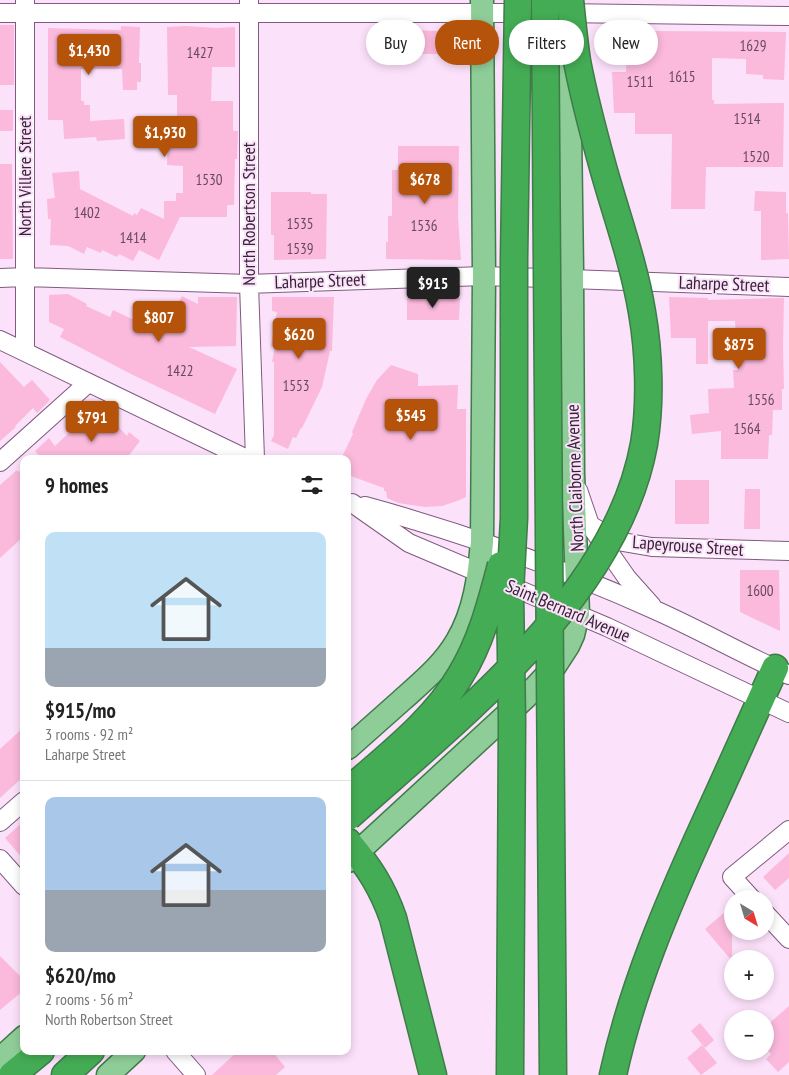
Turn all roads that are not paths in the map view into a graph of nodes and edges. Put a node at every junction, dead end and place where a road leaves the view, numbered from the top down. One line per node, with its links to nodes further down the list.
1 (518, 0): 24 (highway, bridge)
2 (545, 0): 59 (highway, bridge)
3 (569, 4): 4 (street); 8 (street); 12 (main road, North Claiborne Avenue); 38 (highway, bridge)
4 (482, 6): 6 (street); 10 (main road)
5 (25, 7): 6 (street); 7 (street); 9 (street, North Villere Street)
6 (249, 7): 13 (street, North Robertson Street)
7 (0, 13)
8 (789, 16)
9 (25, 276): 11 (street, Laharpe Street); 13 (street, Laharpe Street); 16 (street, North Villere Street)
10 (484, 276): 12 (street, Laharpe Street); 13 (street, Laharpe Street); 26 (main road)
11 (0, 278)
12 (572, 279): 14 (street, Laharpe Street); 21 (main road, North Claiborne Avenue)
13 (249, 284): 19 (street, North Robertson Street)
14 (789, 287)
15 (0, 340): 16 (street)
16 (25, 352): 17 (street)
17 (88, 383): 18 (street); 20 (street)
18 (239, 455)
19 (255, 455)
20 (0, 462)
21 (572, 473): 25 (street); 29 (main road, North Claiborne Avenue)
22 (351, 504): 26 (street, Saint Bernard Avenue)
23 (351, 505): 28 (street, Saint Bernard Avenue)
24 (514, 518): 36 (highway, bridge); 58 (highway, bridge)
25 (590, 525): 27 (street, Lapeyrouse Street); 30 (street)
26 (482, 542): 28 (main road); 29 (street, Saint Bernard Avenue)
27 (789, 551)
28 (479, 574): 31 (street, Saint Bernard Avenue); 35 (main road)
29 (578, 578): 30 (street, Saint Bernard Avenue); 31 (main road, North Claiborne Avenue)
30 (656, 610): 32 (street, Saint Bernard Avenue)
31 (578, 614): 33 (street, Saint Bernard Avenue); 41 (main road, North Claiborne Avenue)
32 (782, 671): 33 (highway)
33 (761, 699): 34 (street, Saint Bernard Avenue); 60 (highway)
34 (789, 713)
35 (351, 745)
36 (351, 788)
37 (20, 804): 39 (street)
38 (351, 814)
39 (0, 822)
40 (789, 830): 44 (street)
41 (351, 852): 53 (highway)
42 (0, 859): 43 (street)
43 (20, 882)
44 (744, 890)
45 (774, 923): 46 (street)
46 (789, 939)
47 (20, 1041): 52 (main road)
48 (36, 1055): 54 (highway)
49 (87, 1055): 55 (highway)
50 (130, 1055): 56 (main road)
51 (178, 1055): 57 (street)
52 (0, 1059)
53 (433, 1074)
54 (12, 1075)
55 (65, 1075)
56 (108, 1075)
57 (196, 1075)
58 (510, 1075)
59 (553, 1075)
60 (613, 1075)

